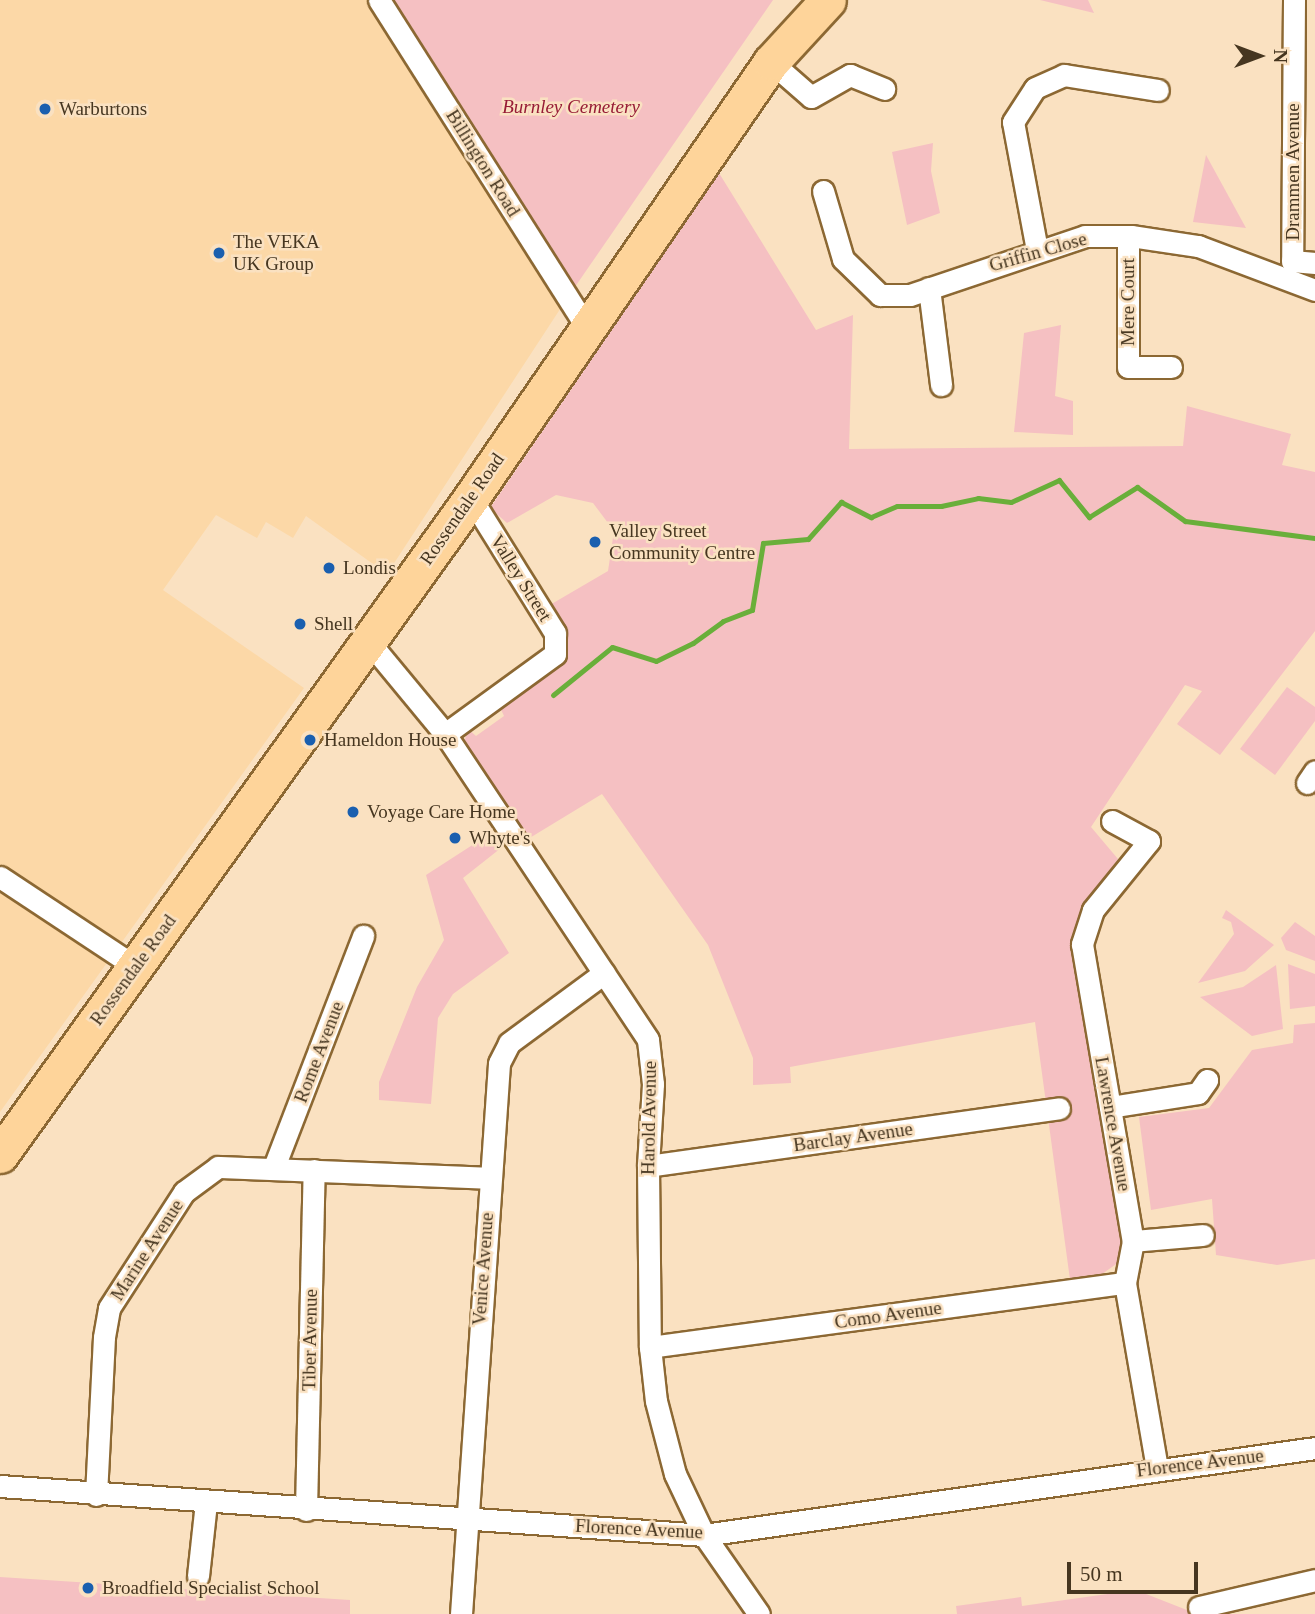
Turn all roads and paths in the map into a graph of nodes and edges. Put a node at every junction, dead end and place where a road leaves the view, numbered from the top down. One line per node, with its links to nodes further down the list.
1 (379, 0): 13 (street, Billington Road)
2 (828, 0): 4 (highway, Rossendale Road)
3 (1294, 0): 10 (street, Drammen Avenue)
4 (771, 62): 5 (street); 13 (highway, Rossendale Road)
5 (884, 89)
6 (1158, 90): 9 (street)
7 (823, 191): 11 (street, Griffin Close)
8 (1128, 236): 9 (street, Griffin Close); 12 (street, Griffin Close); 14 (street, Mere Court)
9 (1037, 250): 11 (street, Griffin Close)
10 (1315, 263)
11 (929, 288): 15 (street)
12 (1315, 290)
13 (586, 326): 16 (highway, Rossendale Road)
14 (1171, 367)
15 (941, 385)
16 (471, 498): 17 (highway, Rossendale Road); 18 (street, Valley Street)
17 (369, 642): 18 (street, Harold Avenue); 22 (highway, Rossendale Road)
18 (445, 734): 23 (street, Harold Avenue)
19 (1112, 821): 25 (street, Lawrence Avenue)
20 (0, 877): 22 (street)
21 (363, 936): 29 (street, Rome Avenue)
22 (136, 967): 27 (highway, Rossendale Road)
23 (604, 973): 28 (street, Harold Avenue); 31 (street, Venice Avenue)
24 (1207, 1080): 25 (street)
25 (1110, 1107): 33 (street, Lawrence Avenue)
26 (1059, 1108): 28 (street, Barclay Avenue)
27 (0, 1155)
28 (648, 1166): 35 (street, Harold Avenue)
29 (274, 1167): 30 (street, Marine Avenue); 39 (street, Marine Avenue)
30 (314, 1170): 31 (street, Marine Avenue); 41 (street, Tiber Avenue)
31 (489, 1178): 42 (street, Venice Avenue)
32 (1203, 1235): 33 (street)
33 (1133, 1241): 34 (street, Lawrence Avenue)
34 (1125, 1283): 35 (street, Como Avenue); 37 (street, Lawrence Avenue)
35 (650, 1347): 43 (street, Harold Avenue)
36 (1315, 1448): 37 (street, Florence Avenue)
37 (1157, 1468): 43 (street, Florence Avenue)
38 (0, 1486): 39 (street, Florence Avenue)
39 (96, 1495): 40 (street, Florence Avenue)
40 (206, 1502): 41 (street, Florence Avenue); 44 (street)
41 (306, 1510): 42 (street, Florence Avenue)
42 (467, 1518): 43 (street, Florence Avenue); 47 (street, Venice Avenue)
43 (704, 1535): 48 (street, Harold Avenue)
44 (198, 1576)
45 (1315, 1580): 46 (street)
46 (1199, 1607)
47 (461, 1614)
48 (759, 1614)

